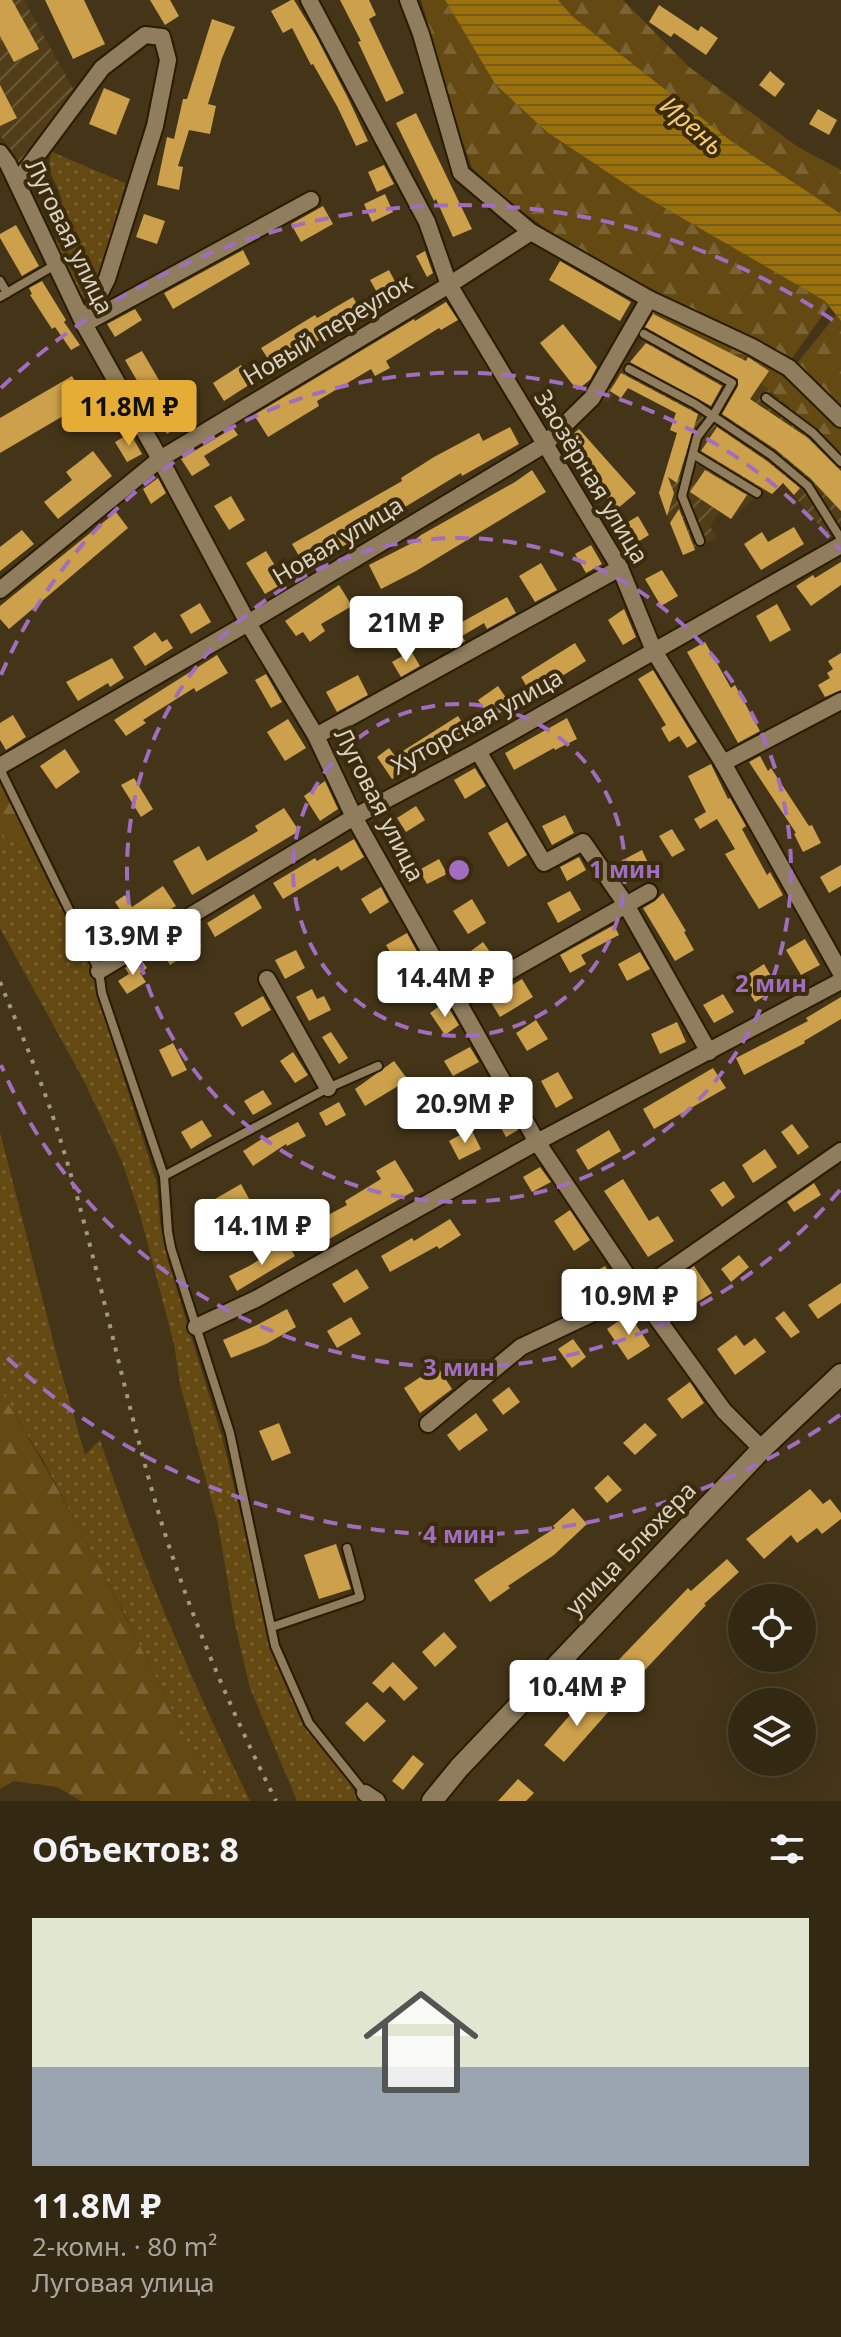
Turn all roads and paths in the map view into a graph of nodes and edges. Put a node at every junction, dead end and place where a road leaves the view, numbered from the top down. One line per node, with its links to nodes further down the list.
1 (309, 0): 9 (street, Заозёрная улица)
2 (408, 0): 6 (street)
3 (0, 153): 4 (street, Луговая улица)
4 (17, 182): 7 (street, Луговая улица); 12 (street)
5 (311, 200): 12 (street)
6 (531, 232): 9 (street, Новый переулок); 11 (street)
7 (56, 265): 10 (lane); 12 (street, Луговая улица)
8 (0, 281): 10 (lane)
9 (449, 285): 18 (street, Заозёрная улица); 20 (street, Новый переулок)
10 (4, 295)
11 (649, 299): 17 (street); 18 (street, Новая улица)
12 (84, 324): 20 (street, Луговая улица)
13 (644, 334): 16 (lane)
14 (629, 369): 16 (lane)
15 (766, 398): 21 (lane)
16 (713, 416): 19 (lane); 24 (lane)
17 (841, 419)
18 (544, 445): 25 (street, Заозёрная улица); 27 (street, Новая улица)
19 (693, 454): 22 (lane); 23 (lane)
20 (160, 459): 26 (street, Новый переулок); 27 (street, Луговая улица)
21 (841, 462)
22 (757, 493)
23 (700, 541)
24 (841, 542): 28 (street, Хуторская улица)
25 (620, 568): 28 (street, Заозёрная улица); 30 (street)
26 (0, 590)
27 (248, 623): 30 (street, Луговая улица); 33 (street, Новая улица)
28 (654, 651): 31 (street, Хуторская улица); 32 (street, Заозёрная улица)
29 (841, 701): 32 (street)
30 (316, 736): 34 (street, Луговая улица)
31 (478, 751): 34 (street, Хуторская улица); 36 (street)
32 (723, 763): 38 (street, Заозёрная улица)
33 (0, 768): 37 (lane)
34 (354, 817): 37 (street, Хуторская улица); 41 (street, Луговая улица)
35 (649, 892): 36 (street)
36 (625, 903): 41 (street); 42 (street)
37 (99, 971): 47 (lane)
38 (841, 973)
39 (267, 979): 44 (street)
40 (841, 981): 42 (street)
41 (457, 1001): 45 (street, Луговая улица)
42 (709, 1052): 45 (street)
43 (378, 1066): 44 (lane)
44 (328, 1088): 47 (lane)
45 (537, 1142): 48 (street, Луговая улица); 49 (street)
46 (841, 1151): 48 (street)
47 (164, 1176): 49 (lane)
48 (638, 1292): 51 (street); 52 (street, Луговая улица)
49 (196, 1327): 54 (lane)
50 (841, 1374): 52 (street, улица Блюхера)
51 (428, 1424)
52 (762, 1449): 56 (street, улица Блюхера)
53 (347, 1548): 54 (lane)
54 (272, 1627): 55 (lane)
55 (370, 1798)
56 (430, 1800)

